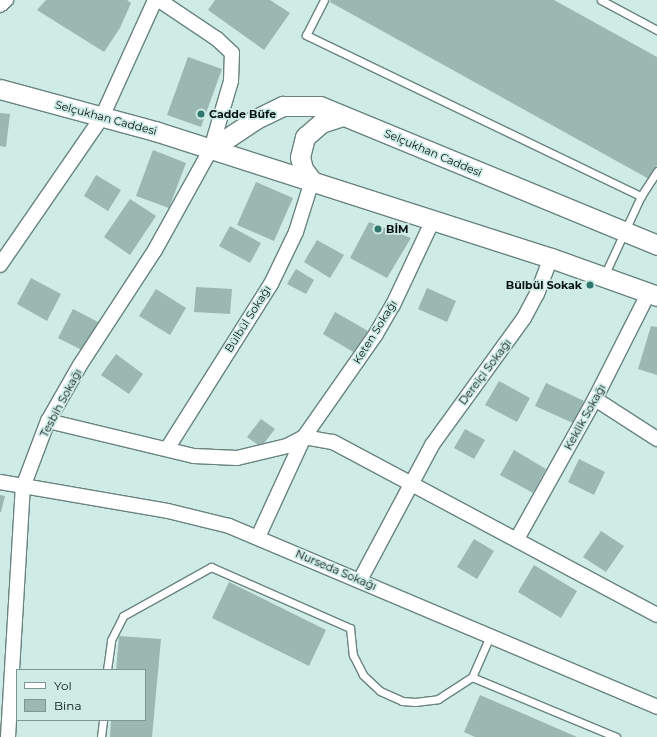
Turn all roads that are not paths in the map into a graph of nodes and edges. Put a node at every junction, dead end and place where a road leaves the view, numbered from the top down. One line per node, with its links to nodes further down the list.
1 (6, 0): 6 (street)
2 (155, 0): 10 (street)
3 (159, 0): 11 (street, Tesbih Sokağı)
4 (602, 0): 7 (lane)
5 (321, 1): 14 (lane)
6 (0, 5)
7 (657, 30)
8 (0, 89): 10 (street, Selçukhan Caddesi)
9 (342, 116): 11 (street, Selçukhan Caddesi); 13 (street); 16 (street, Selçukhan Caddesi)
10 (102, 117): 11 (street, Selçukhan Caddesi); 19 (street)
11 (211, 149): 13 (street, Selçukhan Caddesi); 23 (street, Tesbih Sokağı)
12 (657, 171): 14 (lane)
13 (312, 181): 15 (street, Selçukhan Caddesi); 26 (street, Bülbül Sokağı)
14 (641, 196): 16 (lane)
15 (433, 220): 18 (street, Selçukhan Caddesi); 24 (street, Keten Sokağı)
16 (623, 233): 17 (street, Selçukhan Caddesi); 20 (lane)
17 (657, 245)
18 (551, 258): 20 (street, Selçukhan Caddesi); 28 (street, Dereiçi Sokağı)
19 (0, 265)
20 (604, 276): 21 (street, Selçukhan Caddesi)
21 (653, 294): 22 (street, Keklik Sokağı)
22 (595, 399): 25 (street); 31 (street, Keklik Sokağı)
23 (48, 421): 26 (street); 29 (street, Tesbih Sokağı)
24 (304, 437): 26 (street); 28 (street); 30 (street, Keten Sokağı)
25 (657, 439)
26 (167, 449)
27 (0, 482): 29 (street, Nurseda Sokağı)
28 (412, 483): 31 (street); 32 (street, Dereiçi Sokağı)
29 (23, 487): 30 (street, Nurseda Sokağı); 39 (street, Tesbih Sokağı)
30 (258, 536): 32 (street, Nurseda Sokağı)
31 (517, 539): 33 (street)
32 (360, 580): 34 (street, Nurseda Sokağı)
33 (657, 615)
34 (490, 636): 36 (lane); 37 (street, Nurseda Sokağı)
35 (107, 669): 36 (lane)
36 (472, 678): 41 (lane)
37 (657, 707)
38 (102, 721): 40 (lane)
39 (8, 737)
40 (101, 737)
41 (616, 737)

